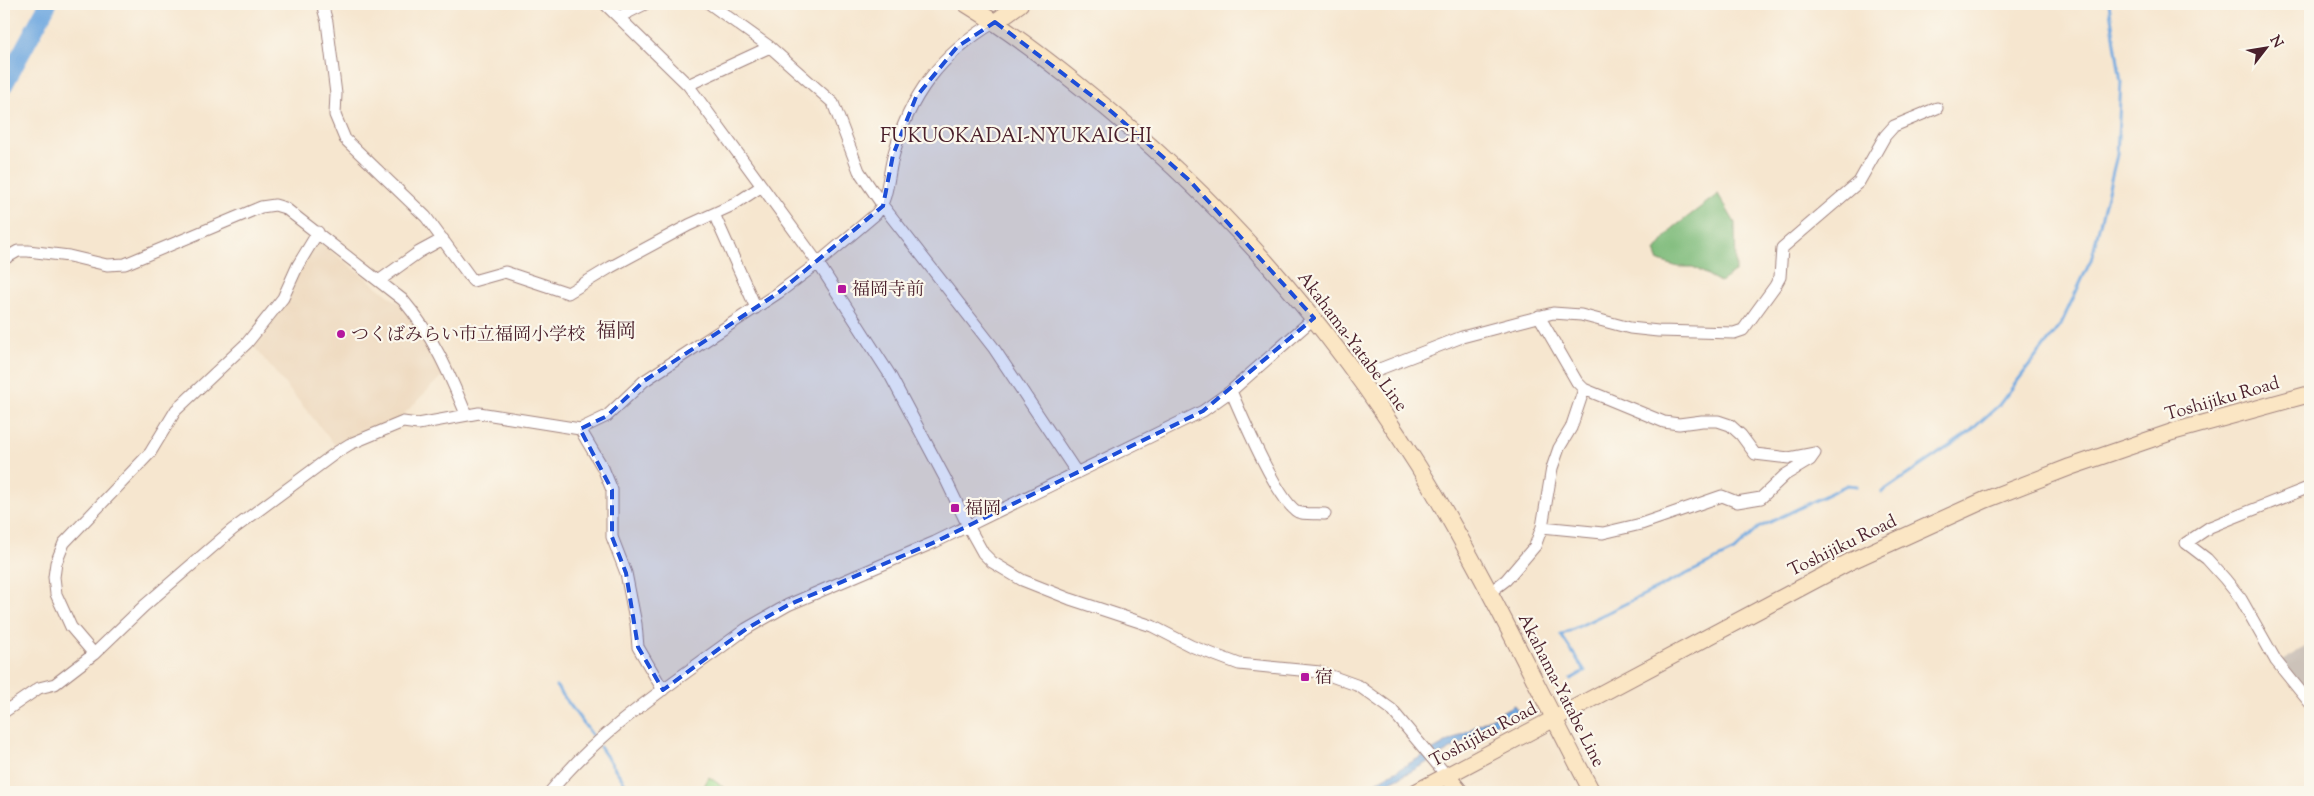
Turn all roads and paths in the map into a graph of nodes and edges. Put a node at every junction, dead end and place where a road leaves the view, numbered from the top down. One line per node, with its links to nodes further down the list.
1 (322, 4): 16 (street)
2 (605, 4): 7 (street)
3 (645, 4): 7 (street)
4 (710, 4): 9 (street)
5 (966, 4): 8 (main road, Akahama-Yatabe Line)
6 (1020, 4): 8 (main road)
7 (619, 17): 10 (street)
8 (995, 22): 13 (street); 22 (main road, Akahama-Yatabe Line)
9 (770, 47): 10 (street); 13 (street)
10 (688, 85): 12 (street)
11 (1937, 108): 21 (street)
12 (762, 186): 14 (street); 18 (street)
13 (883, 206): 18 (street); 29 (street)
14 (714, 214): 16 (street); 20 (street)
15 (318, 232): 17 (street); 19 (street); 35 (street)
16 (443, 239): 19 (street)
17 (4, 259)
18 (818, 263): 20 (street); 32 (street)
19 (380, 280): 27 (street)
20 (756, 308): 28 (street)
21 (1539, 316): 23 (street); 24 (street)
22 (1314, 318): 23 (main road, Akahama-Yatabe Line); 25 (street)
23 (1359, 377): 34 (main road, Akahama-Yatabe Line)
24 (1584, 389): 33 (street); 33 (street)
25 (1232, 391): 29 (street); 31 (street)
26 (2310, 394): 39 (main road, Toshijiku Road)
27 (466, 414): 28 (street); 35 (street)
28 (580, 428): 36 (street)
29 (1077, 473): 32 (street)
30 (2310, 487): 37 (street)
31 (1325, 514)
32 (968, 526): 36 (street); 40 (street)
33 (1542, 527): 34 (street)
34 (1489, 593): 39 (main road, Akahama-Yatabe Line)
35 (94, 654): 38 (street)
36 (663, 690): 41 (street)
37 (2310, 703)
38 (4, 712)
39 (1554, 720): 40 (main road, Toshijiku Road); 44 (main road, Akahama-Yatabe Line)
40 (1447, 776): 42 (main road, Toshijiku Road); 43 (main road)
41 (550, 792)
42 (1416, 792)
43 (1460, 792)
44 (1592, 792)

